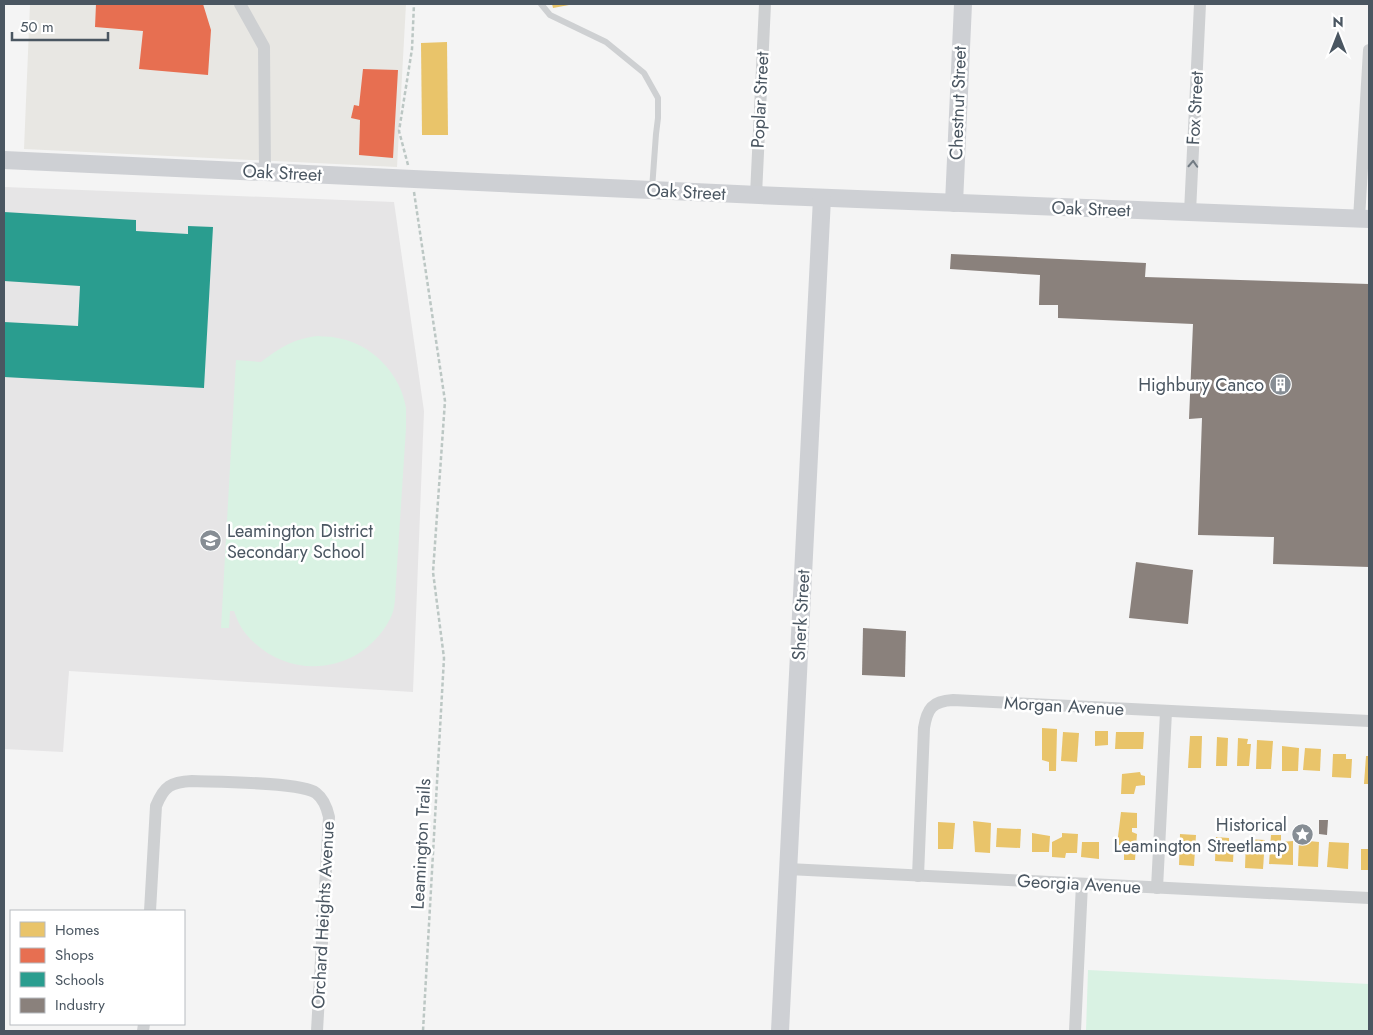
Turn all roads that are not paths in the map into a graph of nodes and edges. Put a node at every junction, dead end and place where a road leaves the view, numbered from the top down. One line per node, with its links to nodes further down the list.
1 (240, 4): 8 (street)
2 (541, 4): 9 (lane)
3 (765, 4): 10 (street, Poplar Street)
4 (963, 4): 12 (main road, Chestnut Street)
5 (1200, 4): 13 (street, Fox Street, one-way to 5)
6 (1369, 50): 14 (street)
7 (4, 160): 8 (main road, Oak Street)
8 (265, 172): 9 (main road, Oak Street)
9 (652, 191): 10 (main road, Oak Street)
10 (756, 195): 11 (main road, Oak Street)
11 (822, 198): 12 (main road, Oak Street); 17 (main road, Sherk Street)
12 (954, 203): 13 (main road, Oak Street)
13 (1190, 212): 14 (main road, Oak Street)
14 (1364, 219)
15 (1166, 712): 16 (street, Morgan Avenue); 18 (street, Morgan Avenue); 20 (street)
16 (1369, 721)
17 (788, 869): 18 (street, Georgia Avenue); 24 (main road, Sherk Street)
18 (918, 876): 19 (street, Georgia Avenue)
19 (1082, 884): 20 (street, Georgia Avenue); 25 (street)
20 (1157, 888): 21 (street, Georgia Avenue)
21 (1369, 898)
22 (150, 910): 23 (street, Orchard Heights Avenue)
23 (317, 1031)
24 (780, 1031)
25 (1075, 1031)

